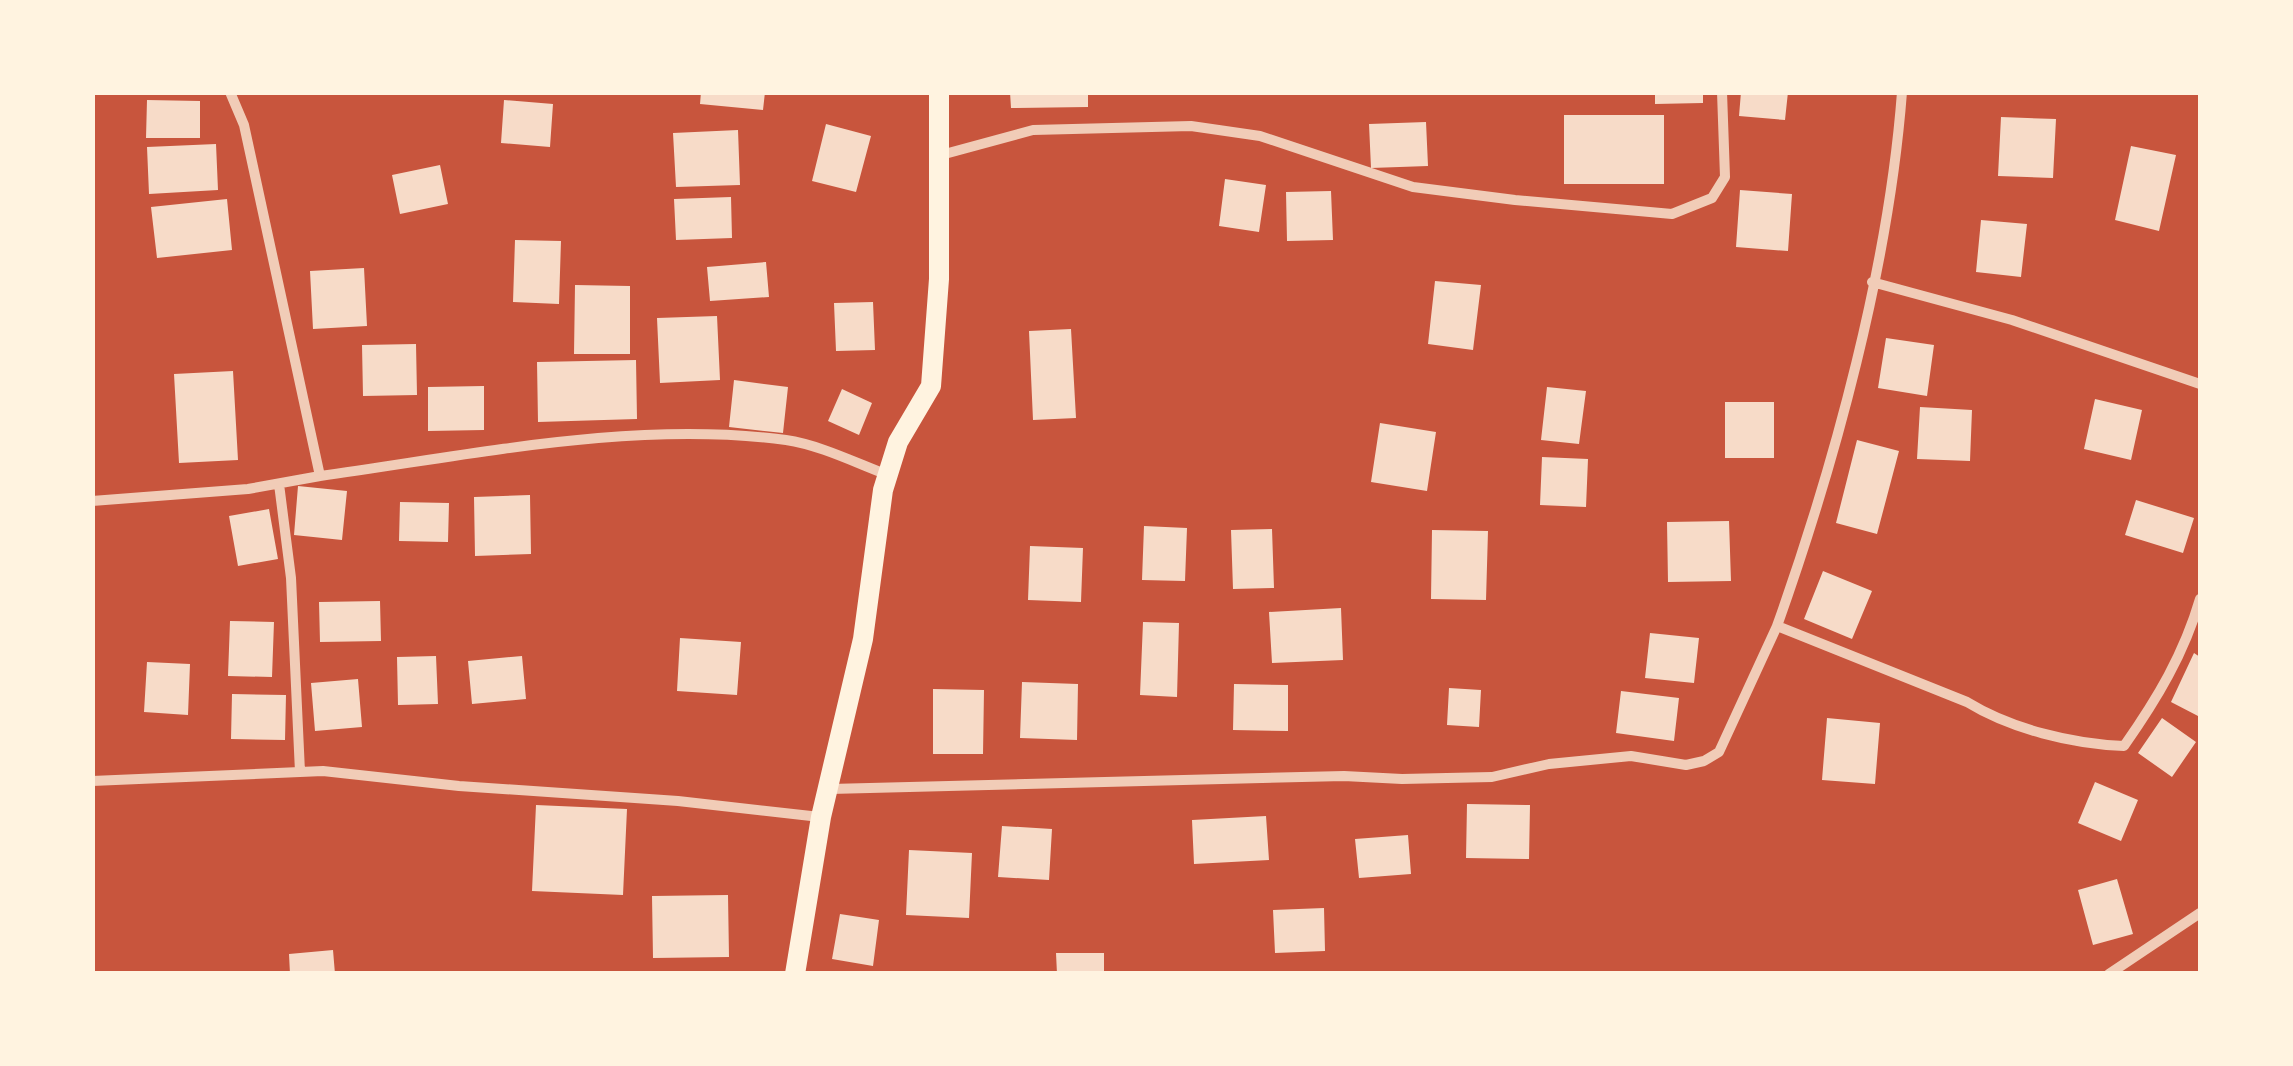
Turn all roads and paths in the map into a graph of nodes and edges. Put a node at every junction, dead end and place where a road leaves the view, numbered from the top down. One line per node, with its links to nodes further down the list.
1 (230, 92): 9 (street)
2 (939, 92): 5 (main road)
3 (1722, 92): 5 (street)
4 (1902, 92): 6 (street)
5 (941, 155): 8 (main road)
6 (1872, 282): 7 (street); 13 (street)
7 (2200, 384)
8 (888, 474): 9 (street); 16 (main road)
9 (320, 476): 10 (street)
10 (279, 484): 11 (street); 14 (street)
11 (92, 501)
12 (2200, 599): 13 (street)
13 (1777, 626): 16 (street)
14 (300, 772): 15 (street); 17 (street)
15 (92, 782)
16 (830, 789): 17 (main road)
17 (821, 817): 19 (main road)
18 (2200, 913): 20 (street)
19 (795, 974)
20 (2109, 974)

